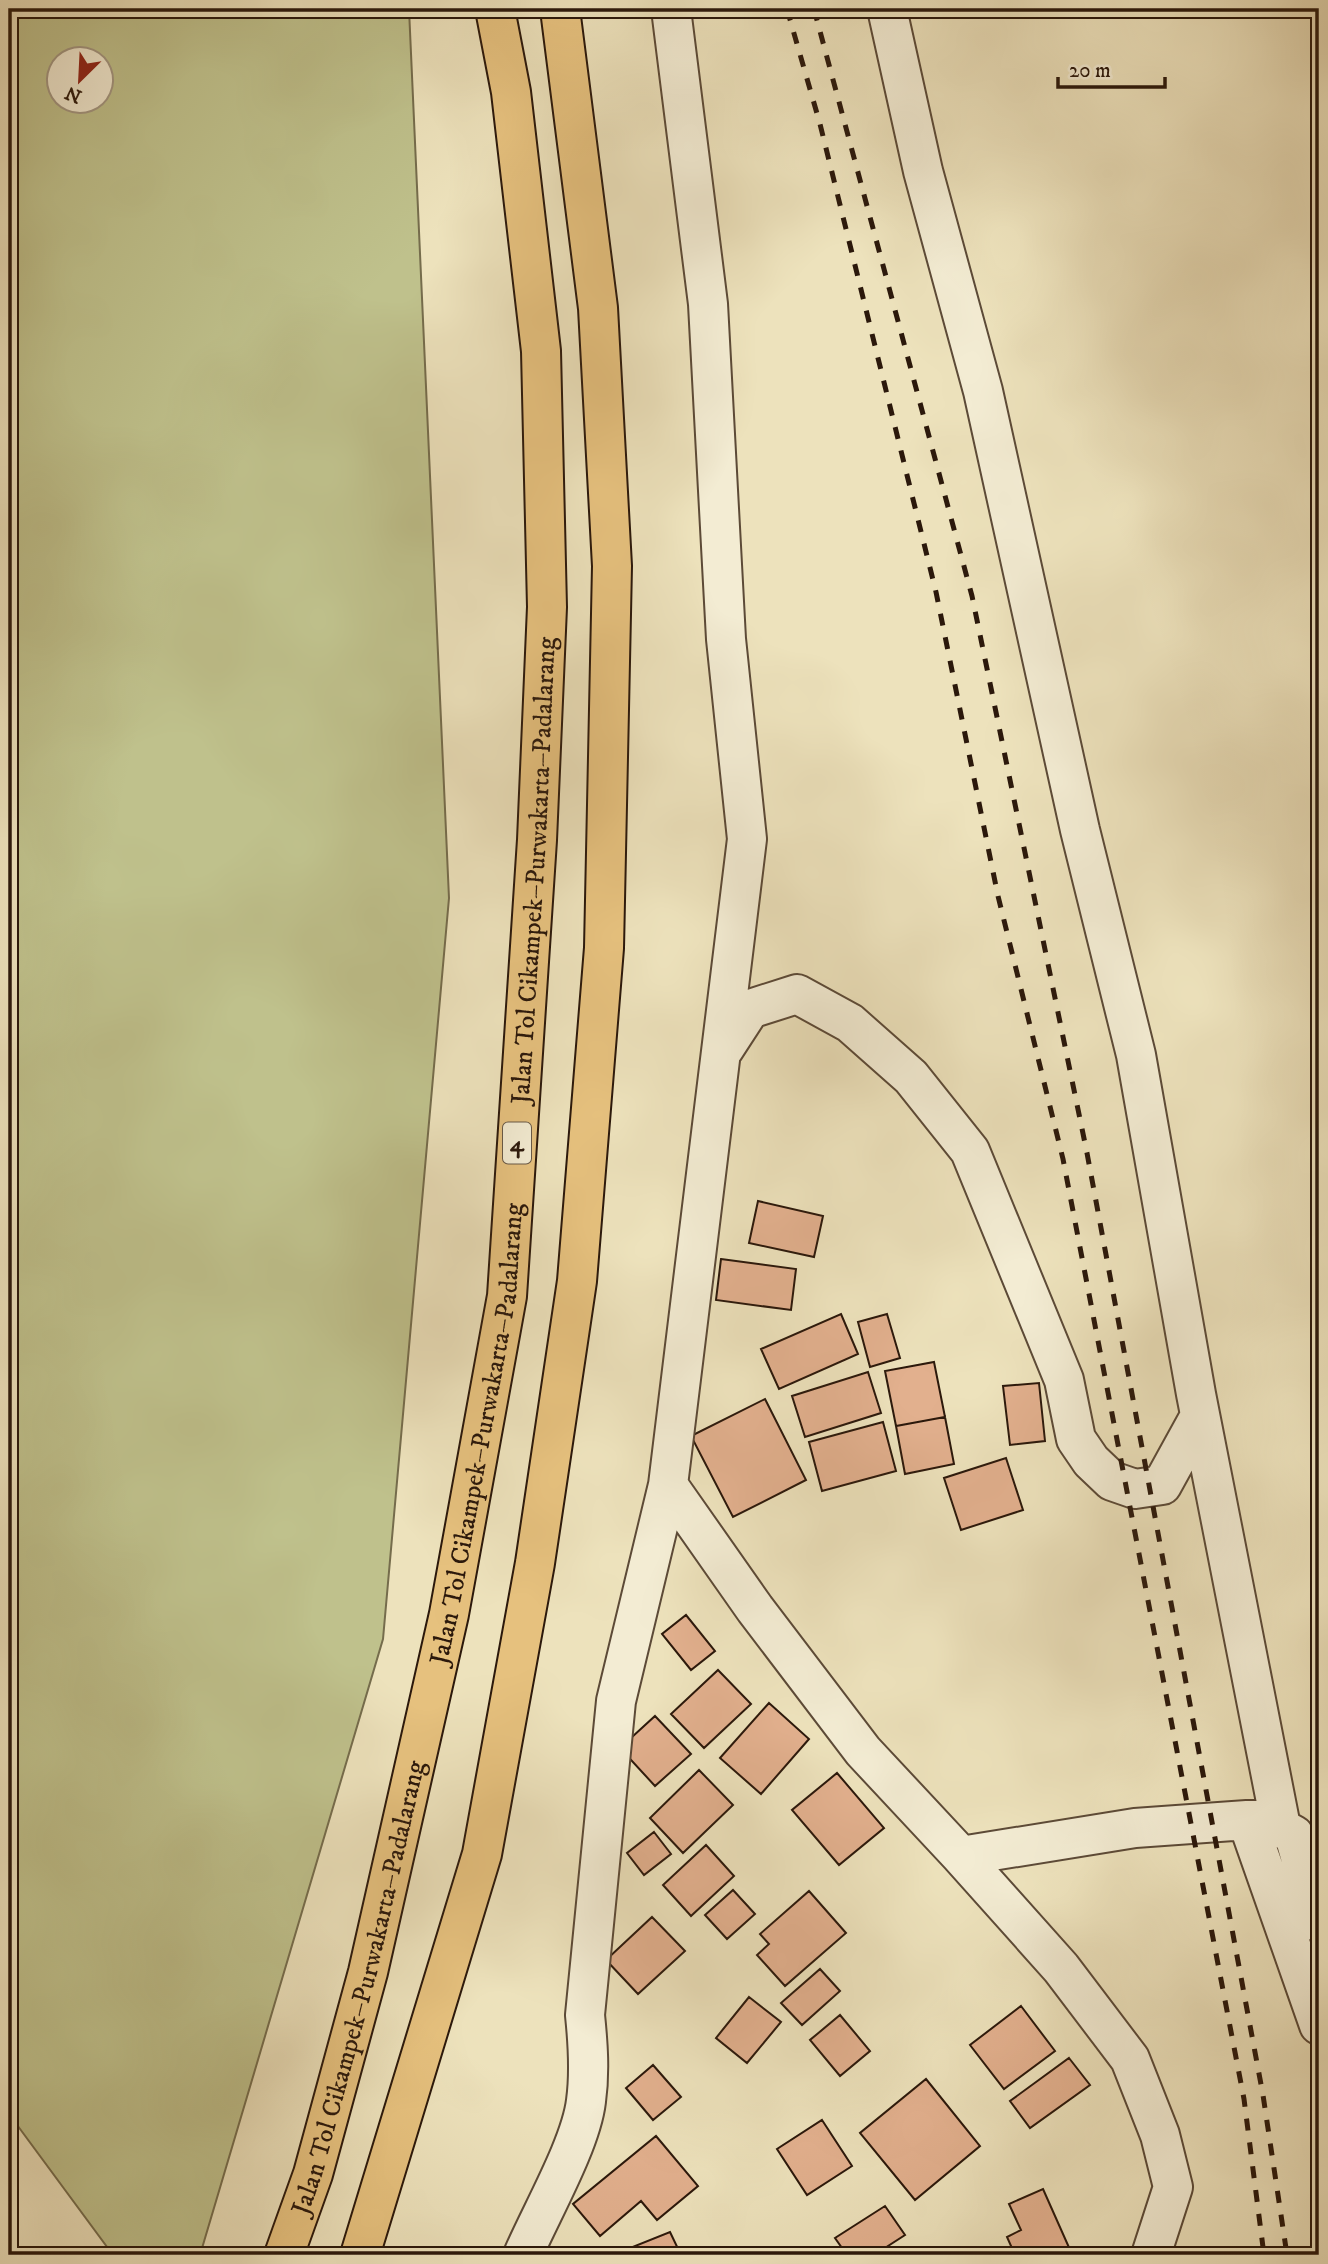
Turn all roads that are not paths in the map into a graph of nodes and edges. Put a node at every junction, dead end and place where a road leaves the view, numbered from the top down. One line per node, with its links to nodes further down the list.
1 (495, 9): 12 (highway, Jalan Tol Cikampek–Purwakarta–Padalarang / 4)
2 (560, 9): 13 (highway)
3 (671, 9): 5 (street)
4 (887, 9): 6 (street)
5 (721, 1054): 6 (street); 7 (street)
6 (1200, 1416): 8 (street)
7 (668, 1485): 9 (street); 14 (street)
8 (1264, 1824): 9 (street); 10 (street); 11 (street)
9 (961, 1856): 15 (street)
10 (1319, 1923)
11 (1319, 2025)
12 (284, 2255)
13 (360, 2255)
14 (523, 2255)
15 (1151, 2255)

